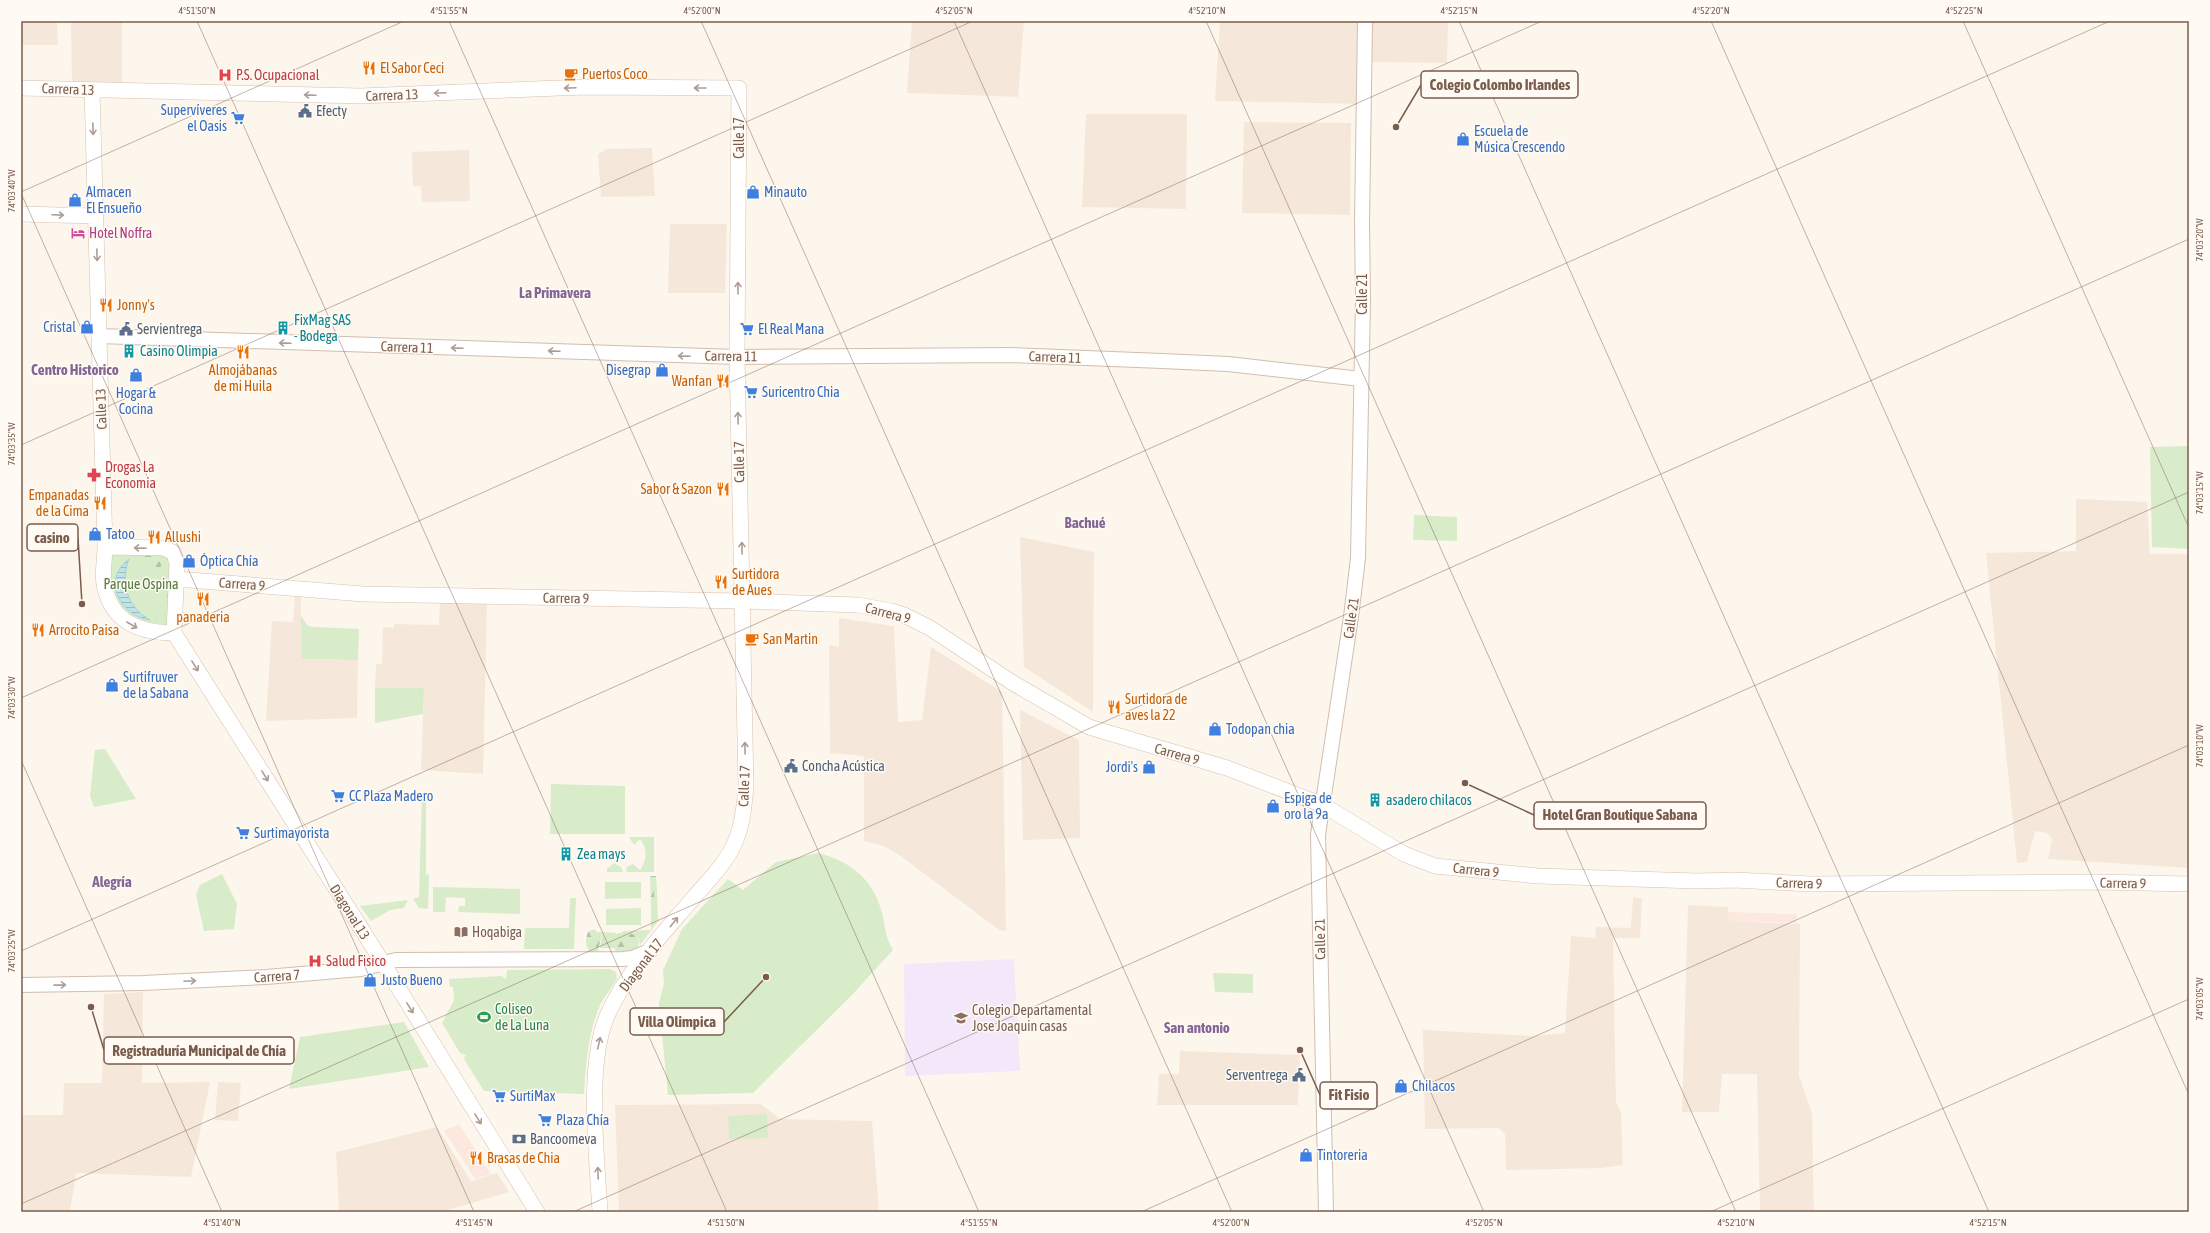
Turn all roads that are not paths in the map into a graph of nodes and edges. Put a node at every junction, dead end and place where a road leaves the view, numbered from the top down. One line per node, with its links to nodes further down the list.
1 (1365, 21): 9 (street, Calle 21)
2 (21, 88): 4 (main road, Carrera 13)
3 (739, 88): 4 (main road, Carrera 13, one-way to 4); 8 (main road, Calle 17, one-way to 3)
4 (92, 90): 6 (main road, Calle 13, one-way to 6)
5 (21, 214): 6 (main road, one-way to 6)
6 (96, 216): 7 (main road, Calle 13, one-way to 7)
7 (99, 336): 8 (street, Carrera 11, one-way to 7); 10 (main road, Calle 13)
8 (737, 357): 9 (street, Carrera 11); 12 (main road, Calle 17, one-way to 8)
9 (1361, 379): 14 (street, Calle 21)
10 (105, 547): 11 (main road, one-way to 10); 13 (main road, Calle 13, one-way to 13)
11 (177, 579): 12 (main road, Carrera 9); 13 (main road)
12 (743, 601): 14 (main road, Carrera 9); 15 (main road, Calle 17, one-way to 12)
13 (174, 633): 18 (main road, Diagonal 13, one-way to 18)
14 (1323, 805): 16 (main road, Carrera 9); 24 (street, Calle 21)
15 (738, 834): 17 (main road, Diagonal 17, one-way to 15)
16 (2189, 884)
17 (650, 951): 18 (street, Carrera 7); 20 (main road, Diagonal 17)
18 (383, 963): 19 (main road, Diagonal 13); 21 (street, Carrera 7, one-way to 18)
19 (393, 981): 20 (street); 22 (main road, Diagonal 13, one-way to 22)
20 (625, 982): 23 (main road, Diagonal 17, one-way to 20)
21 (21, 986)
22 (537, 1212)
23 (600, 1212)
24 (1326, 1212)

